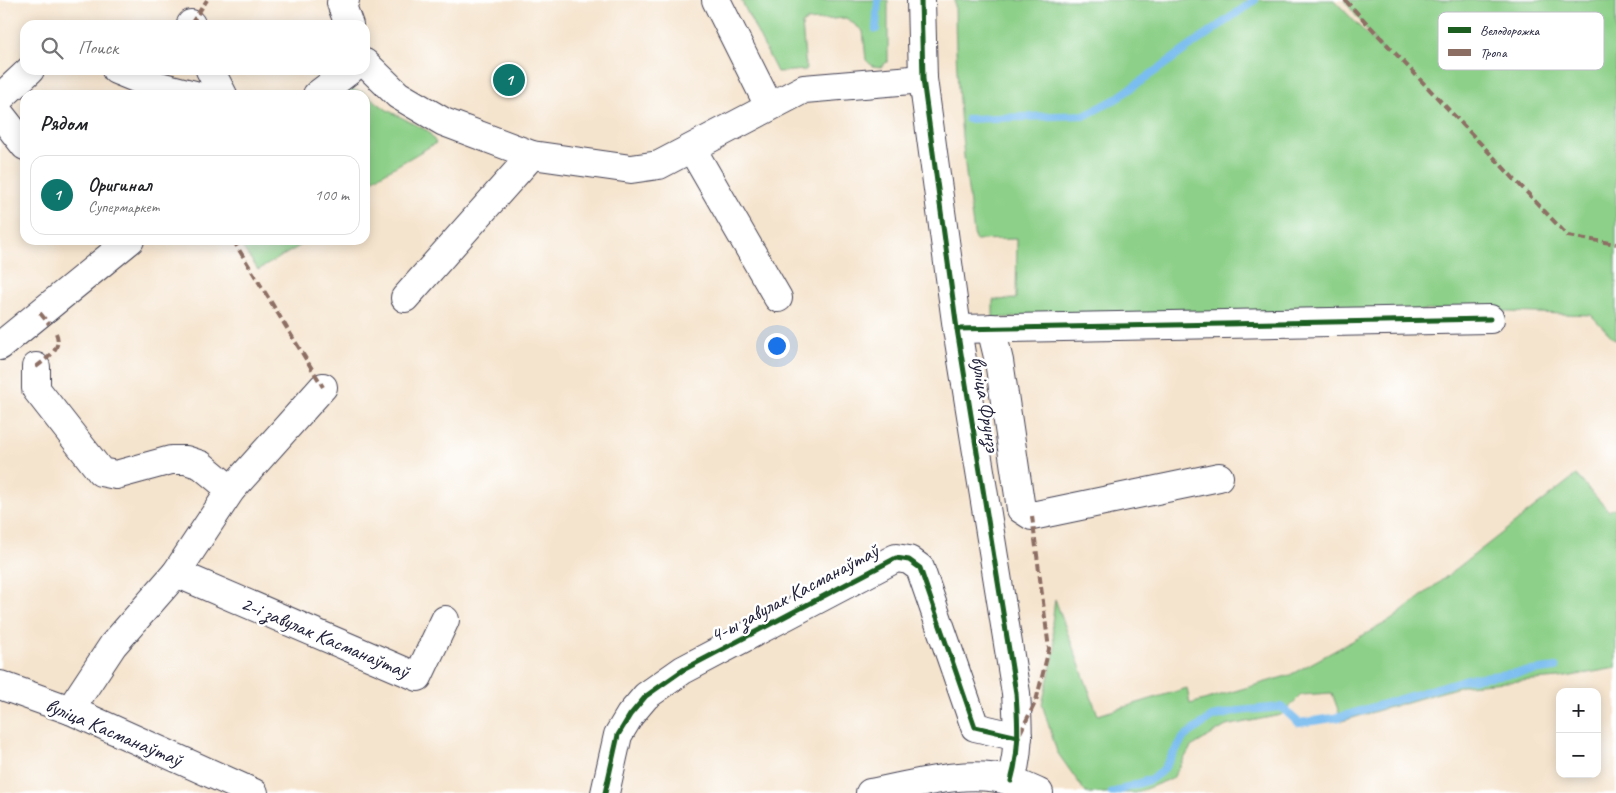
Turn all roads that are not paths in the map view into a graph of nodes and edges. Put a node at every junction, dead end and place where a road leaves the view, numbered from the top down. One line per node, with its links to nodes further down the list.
1 (346, 0): 4 (street)
2 (716, 0): 15 (street)
3 (921, 0): 10 (street, вуліца Фрунзэ)
4 (347, 20)
5 (370, 68): 19 (street)
6 (25, 75): 14 (street)
7 (128, 75): 11 (street)
8 (213, 75): 12 (street)
9 (343, 75): 13 (street)
10 (923, 79): 15 (street); 24 (street, вуліца Фрунзэ)
11 (175, 90)
12 (220, 90)
13 (324, 90)
14 (0, 98)
15 (769, 106): 18 (street)
16 (0, 114): 17 (street)
17 (20, 140)
18 (692, 149): 19 (street); 22 (street)
19 (532, 155): 21 (street)
20 (124, 245): 26 (street)
21 (405, 298)
22 (778, 298)
23 (1490, 319): 25 (street)
24 (958, 328): 25 (street); 35 (street, вуліца Фрунзэ)
25 (992, 328): 29 (street)
26 (0, 346)
27 (36, 367): 30 (street)
28 (323, 387): 30 (street)
29 (1219, 477)
30 (232, 490): 31 (street)
31 (176, 573): 32 (street, 2-і завулак Касманаўтаў); 34 (street)
32 (445, 620)
33 (0, 685): 34 (street, вуліца Касманаўтаў)
34 (70, 710): 37 (street, вуліца Касманаўтаў)
35 (1018, 737): 36 (street, вуліца Фрунзэ); 38 (street, 4-ы завулак Касманаўтаў)
36 (1011, 781): 39 (street); 40 (street)
37 (239, 790)
38 (605, 793)
39 (870, 793)
40 (1039, 793)

